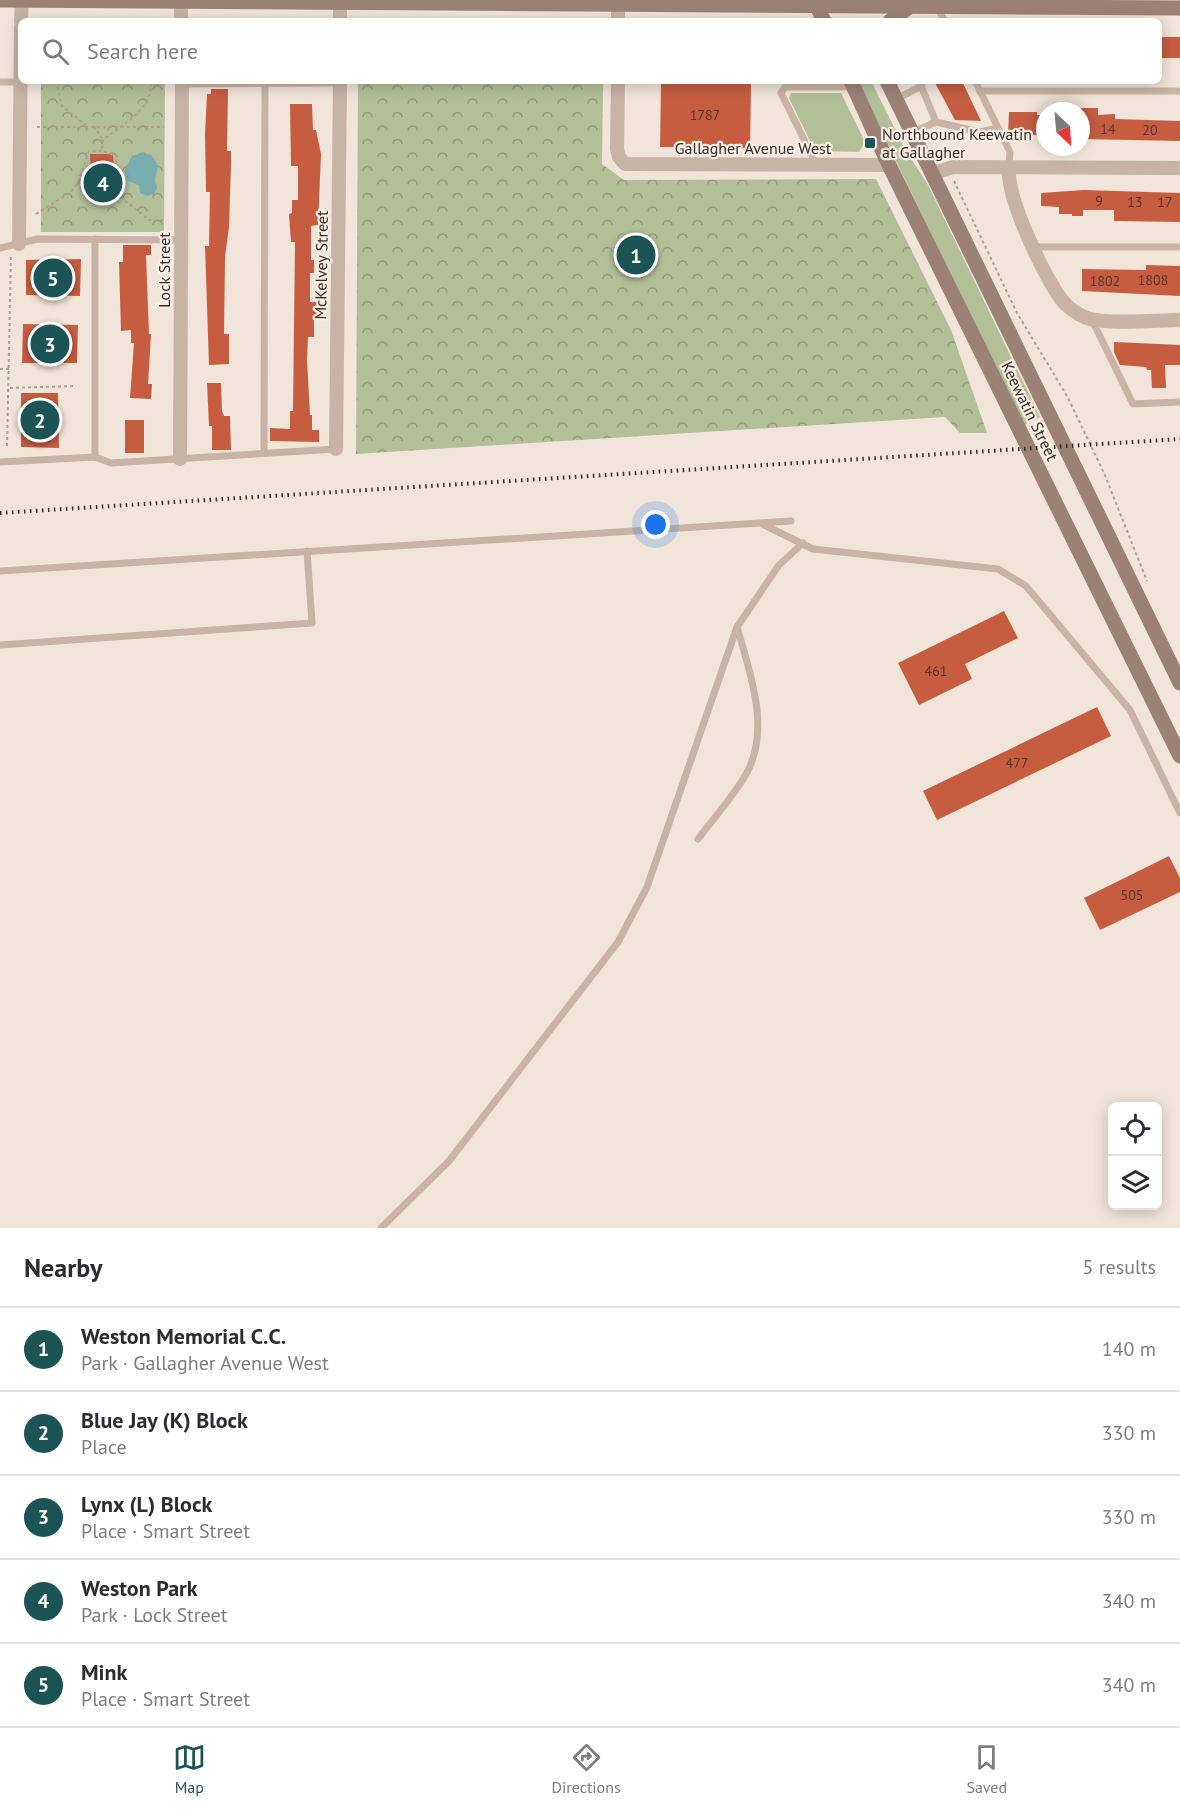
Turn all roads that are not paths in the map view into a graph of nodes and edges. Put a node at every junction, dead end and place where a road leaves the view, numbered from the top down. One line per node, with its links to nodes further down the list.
1 (0, 0): 2 (main road)
2 (22, 0): 3 (main road); 13 (street)
3 (85, 0): 4 (main road)
4 (180, 2): 5 (main road); 14 (street)
5 (340, 3): 8 (main road); 15 (street)
6 (749, 3): 7 (main road); 8 (main road)
7 (816, 3): 10 (main road); 17 (main road)
8 (618, 4): 16 (street)
9 (1180, 8): 12 (main road)
10 (852, 10): 11 (main road)
11 (909, 14): 12 (main road)
12 (941, 14)
13 (21, 18)
14 (181, 18)
15 (340, 18)
16 (618, 18)
17 (823, 18)
18 (0, 82): 19 (lane)
19 (18, 82)
20 (20, 84): 43 (street)
21 (182, 84): 42 (street, Lock Street)
22 (265, 84): 51 (lane)
23 (340, 84): 50 (street, McKelvey Street)
24 (618, 84): 36 (street, Gallagher Avenue West)
25 (853, 84): 36 (lane); 37 (main road, Keewatin Street)
26 (888, 84): 32 (main road, Keewatin Street)
27 (918, 84): 32 (lane)
28 (920, 84): 33 (lane)
29 (976, 84): 30 (lane)
30 (980, 91): 31 (lane); 34 (lane)
31 (1180, 91)
32 (896, 99): 35 (main road, Keewatin Street)
33 (936, 122): 34 (lane); 35 (lane)
34 (998, 128): 38 (lane)
35 (913, 132): 40 (main road, Keewatin Street)
36 (816, 164): 37 (street, Gallagher Avenue West)
37 (889, 165): 63 (main road, Keewatin Street)
38 (1010, 167): 39 (street); 40 (street); 46 (street)
39 (1180, 168)
40 (934, 173): 62 (main road, Keewatin Street)
41 (96, 239): 42 (lane); 43 (lane); 52 (lane)
42 (181, 240): 53 (street, Lock Street)
43 (15, 245): 45 (lane)
44 (1180, 247): 46 (lane)
45 (0, 248)
46 (1035, 248): 47 (street)
47 (1092, 320): 48 (street); 49 (lane)
48 (1180, 320)
49 (1180, 402)
50 (336, 449): 51 (lane)
51 (264, 452): 53 (lane)
52 (95, 458): 53 (lane); 54 (lane)
53 (180, 459)
54 (0, 462)
55 (791, 520): 56 (lane)
56 (760, 523): 57 (lane); 58 (lane)
57 (803, 543): 60 (lane); 64 (lane)
58 (307, 551): 59 (lane); 61 (lane)
59 (0, 571)
60 (737, 627): 65 (lane); 66 (lane)
61 (0, 645)
62 (1180, 683)
63 (1180, 756)
64 (1180, 813)
65 (698, 839)
66 (381, 1228)

